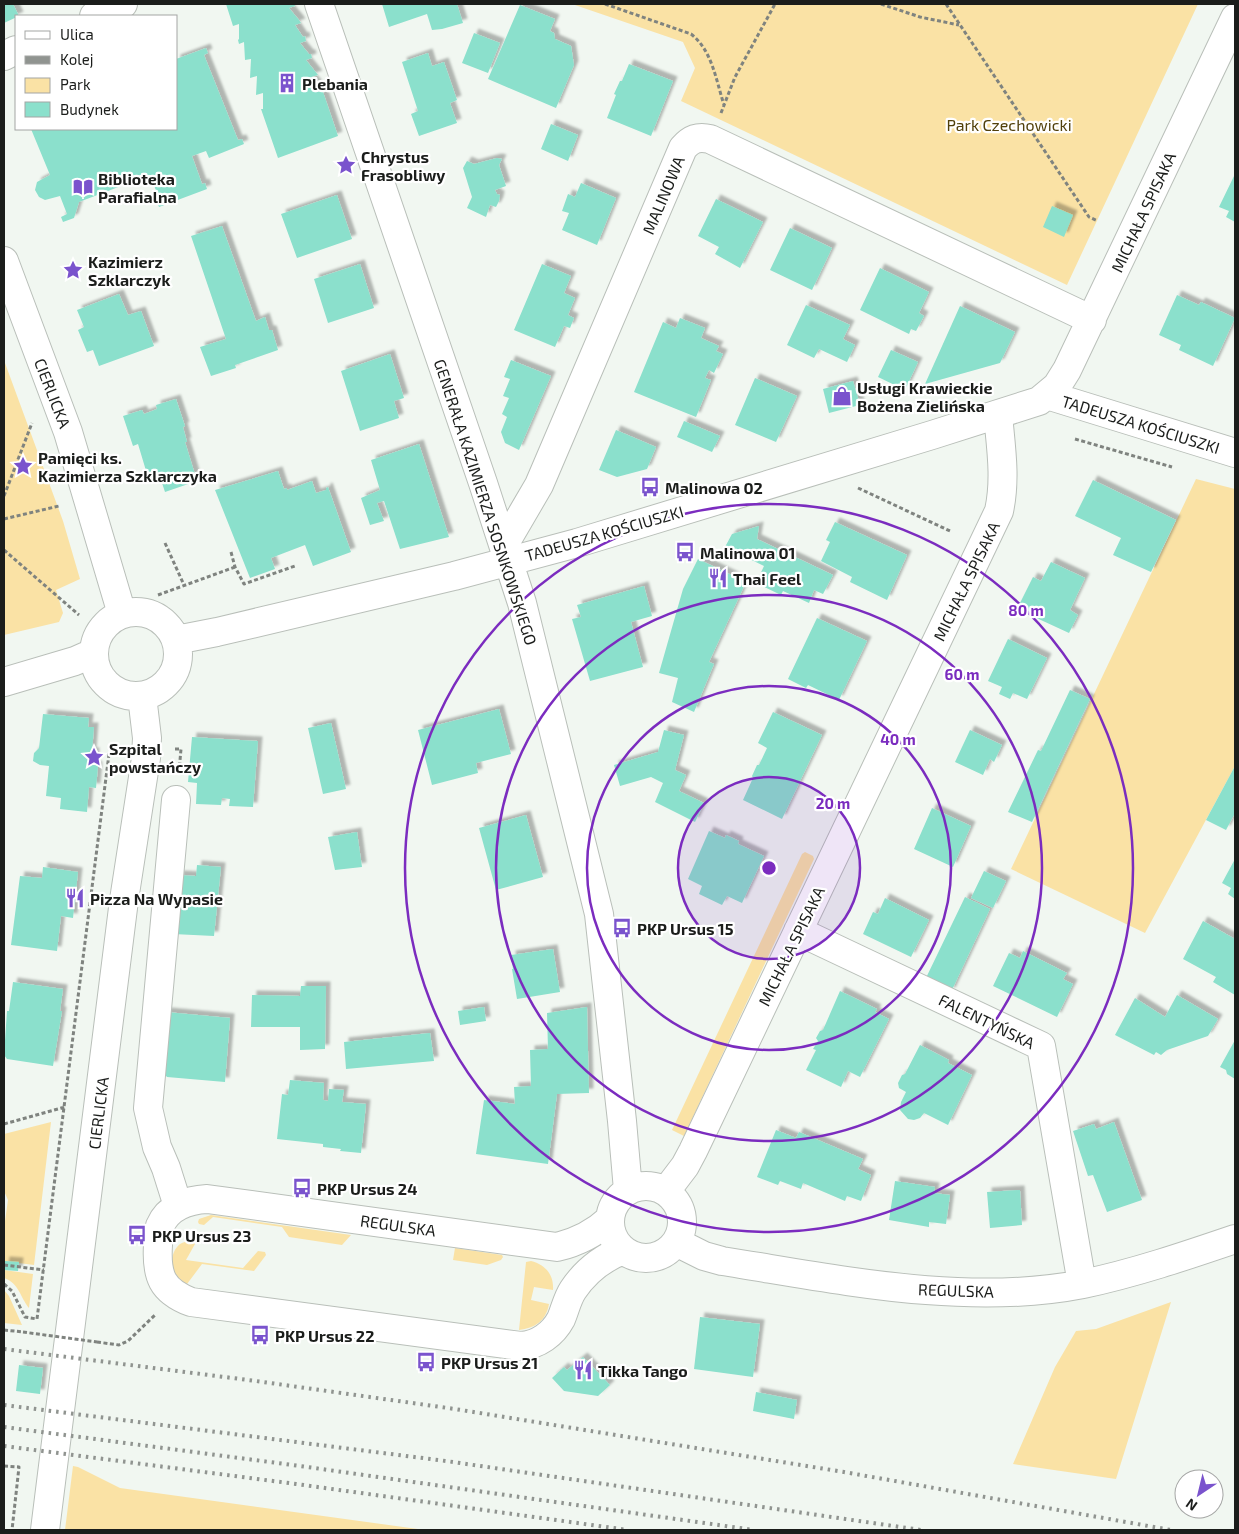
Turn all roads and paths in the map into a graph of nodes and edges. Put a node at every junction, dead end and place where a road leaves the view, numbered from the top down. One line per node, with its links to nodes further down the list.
1 (123, 4): 7 (street)
2 (319, 4): 29 (street, GENERAŁA KAZIMIERZA SOSNKOWSKIEGO)
3 (605, 4): 10 (path)
4 (775, 4): 10 (path)
5 (881, 4): 9 (path)
6 (946, 4): 9 (path)
7 (96, 15)
8 (1235, 18): 14 (street, MICHAŁA SPISAKA)
9 (960, 25): 12 (path)
10 (724, 105): 11 (path)
11 (710, 139): 14 (street); 29 (street, MALINOWA)
12 (1098, 221)
13 (4, 261): 34 (street, CIERLICKA)
14 (1092, 320): 15 (street, MICHAŁA SPISAKA)
15 (1047, 395): 16 (street, MICHAŁA SPISAKA); 19 (street, TADEUSZA KOŚCIUSZKI)
16 (998, 415): 29 (street, TADEUSZA KOŚCIUSZKI); 42 (street, MICHAŁA SPISAKA)
17 (34, 420): 22 (path)
18 (1074, 439): 20 (path)
19 (1235, 453)
20 (1178, 469)
21 (856, 488): 25 (path)
22 (4, 496)
23 (62, 505): 24 (path)
24 (4, 519)
25 (950, 532)
26 (165, 543): 32 (path)
27 (4, 550): 35 (path)
28 (231, 552): 31 (path)
29 (506, 553): 36 (street, TADEUSZA KOŚCIUSZKI); 45 (street, GENERAŁA KAZIMIERZA SOSNKOWSKIEGO)
30 (295, 566): 31 (path)
31 (235, 567): 32 (path)
32 (184, 585): 33 (path)
33 (158, 595)
34 (122, 614): 36 (street); 37 (street)
35 (79, 615)
36 (176, 640): 39 (street)
37 (93, 653): 38 (street); 39 (street)
38 (4, 682)
39 (142, 696): 62 (street, CIERLICKA)
40 (109, 754): 43 (path)
41 (176, 800): 47 (street)
42 (798, 931): 46 (street, MICHAŁA SPISAKA); 56 (street, FALENTYŃSKA)
43 (65, 1107): 44 (path); 54 (path)
44 (4, 1124)
45 (628, 1190): 46 (street); 48 (street)
46 (666, 1191): 50 (street)
47 (178, 1206): 51 (street, REGULSKA); 57 (street)
48 (610, 1219): 51 (street, REGULSKA); 52 (street)
49 (1235, 1239): 56 (street, REGULSKA)
50 (676, 1242): 52 (street); 56 (street, REGULSKA)
51 (557, 1247): 57 (street)
52 (624, 1250): 57 (street)
53 (4, 1265): 54 (path)
54 (44, 1270): 55 (path)
55 (4, 1284)
56 (1082, 1284)
57 (572, 1292)
58 (156, 1314): 59 (path, bridge)
59 (4, 1330)
60 (4, 1466): 61 (path)
61 (12, 1530)
62 (45, 1530)

